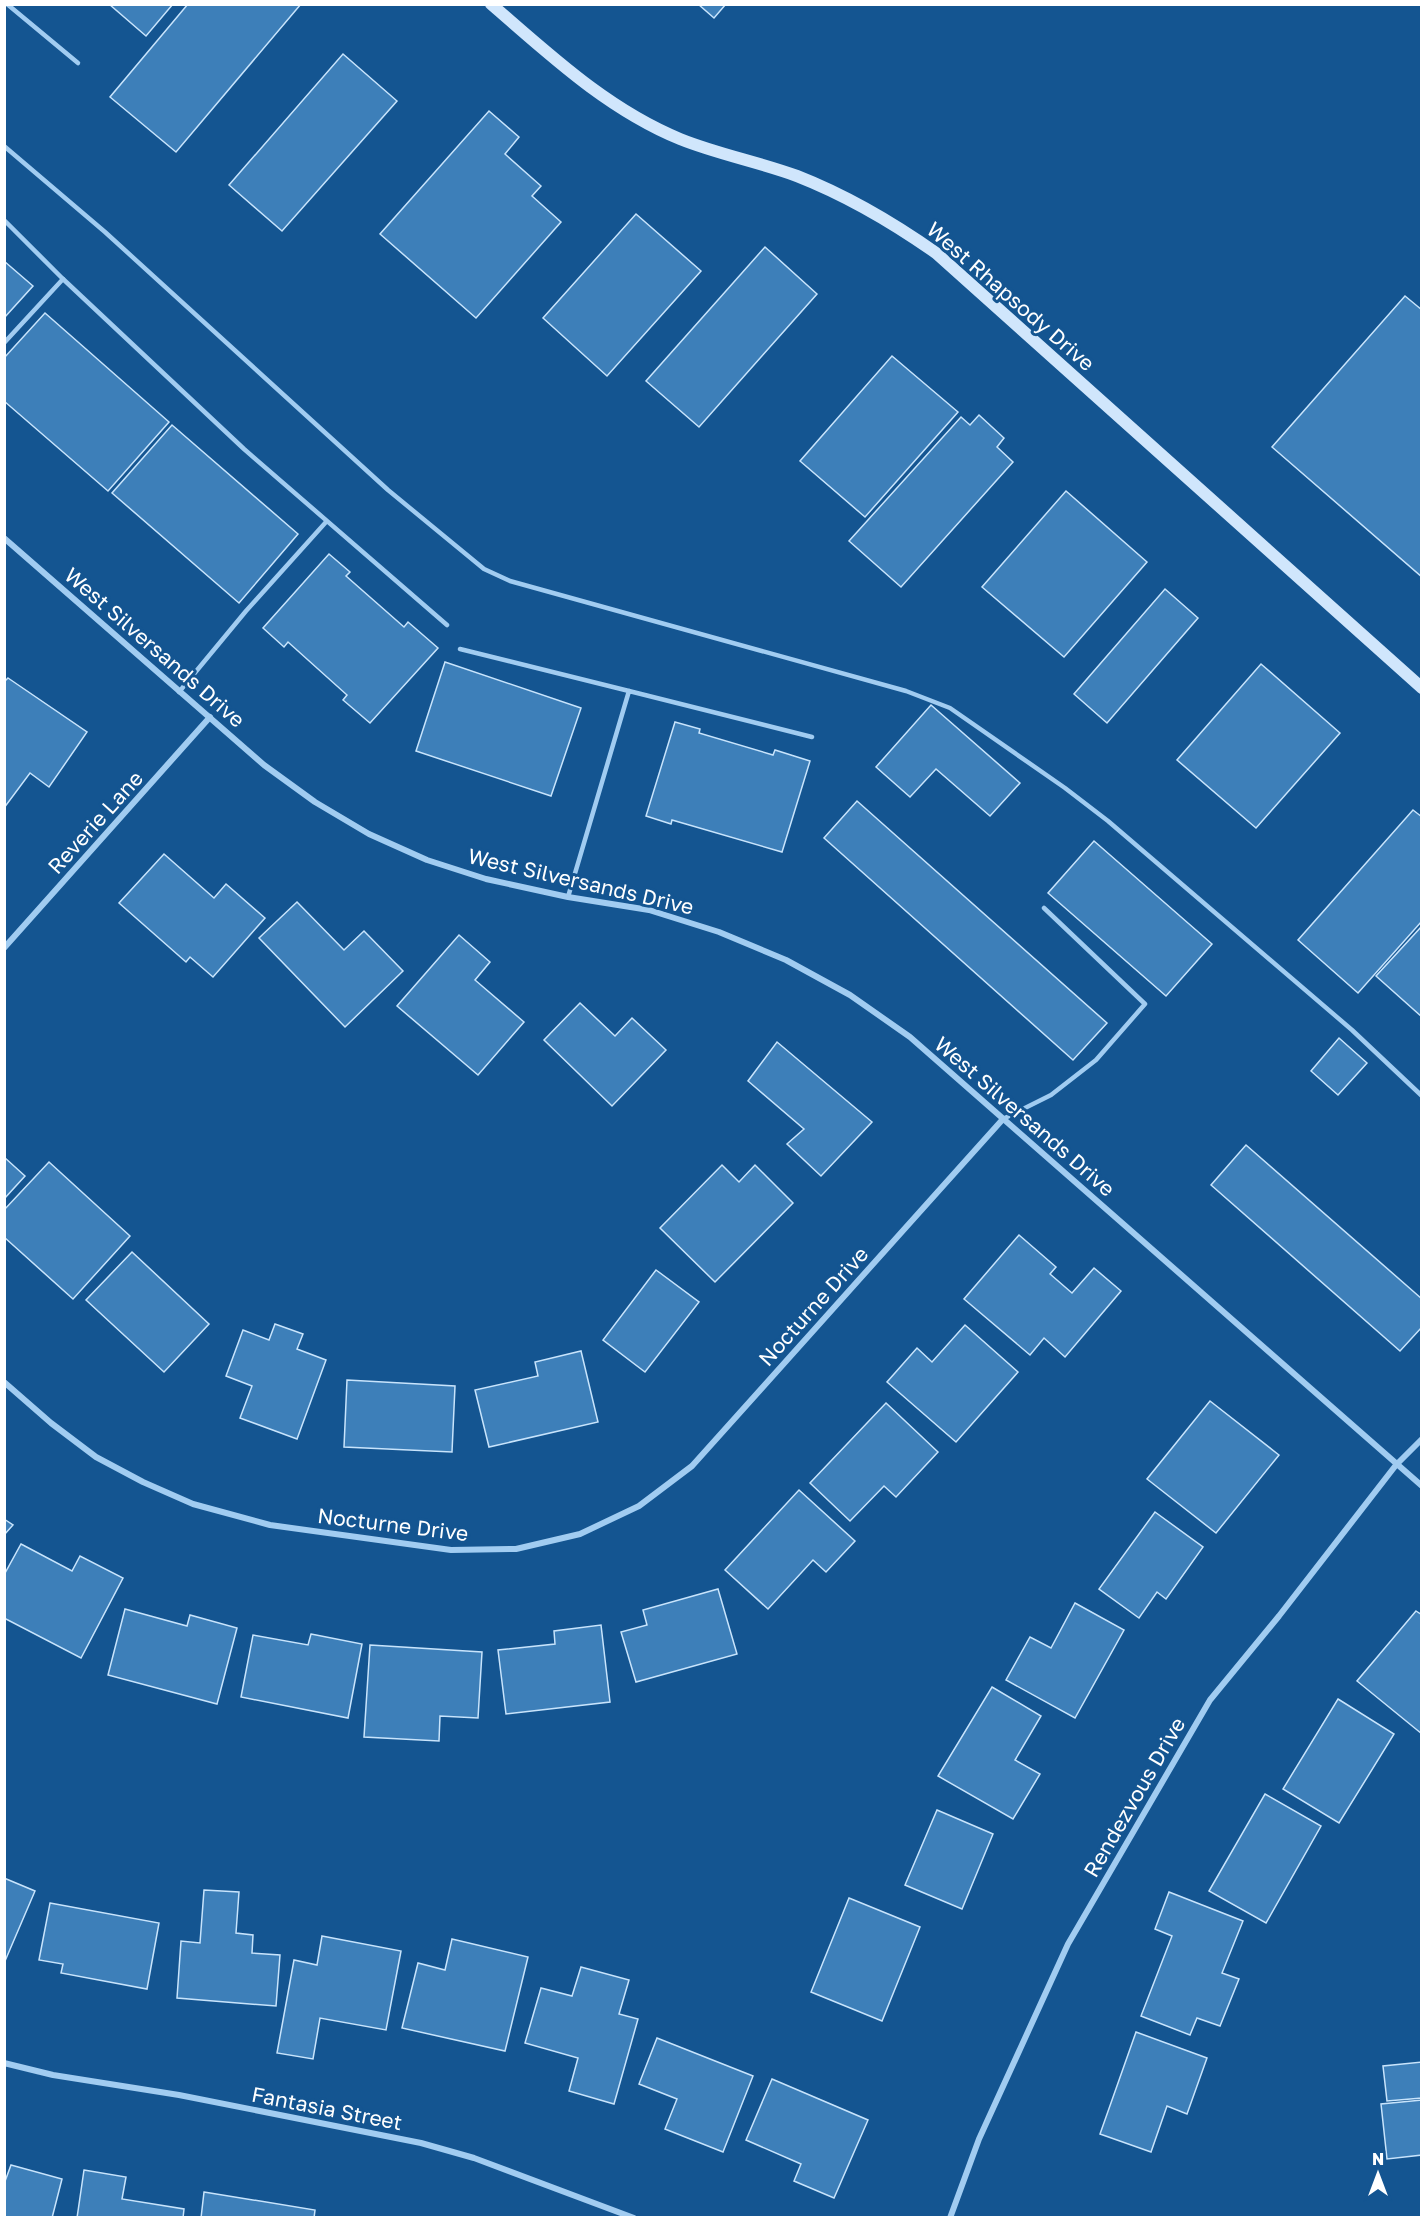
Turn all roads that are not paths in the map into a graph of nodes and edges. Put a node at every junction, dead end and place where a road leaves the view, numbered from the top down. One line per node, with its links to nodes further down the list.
1 (7, 4): 3 (lane)
2 (491, 4): 12 (street, West Rhapsody Drive)
3 (78, 63)
4 (4, 146): 20 (lane)
5 (4, 220): 6 (lane)
6 (63, 279): 7 (lane); 8 (lane)
7 (4, 343)
8 (326, 522): 10 (lane); 14 (lane)
9 (4, 538): 14 (street, West Silversands Drive)
10 (447, 625)
11 (460, 649): 13 (lane)
12 (1422, 688)
13 (629, 691): 16 (lane); 17 (lane)
14 (179, 692): 15 (street, West Silversands Drive)
15 (210, 717): 17 (street, West Silversands Drive); 19 (street, Reverie Lane)
16 (812, 737)
17 (568, 897): 21 (street, West Silversands Drive)
18 (1044, 908): 21 (lane)
19 (4, 948)
20 (1422, 1096)
21 (1003, 1119): 22 (street, Nocturne Drive); 24 (street, West Silversands Drive)
22 (4, 1382)
23 (1422, 1439): 24 (street, Rendezvous Drive)
24 (1396, 1466): 25 (street, West Silversands Drive); 28 (street, Rendezvous Drive)
25 (1422, 1486)
26 (4, 2063): 27 (street, Fantasia Street)
27 (634, 2217)
28 (951, 2217)

